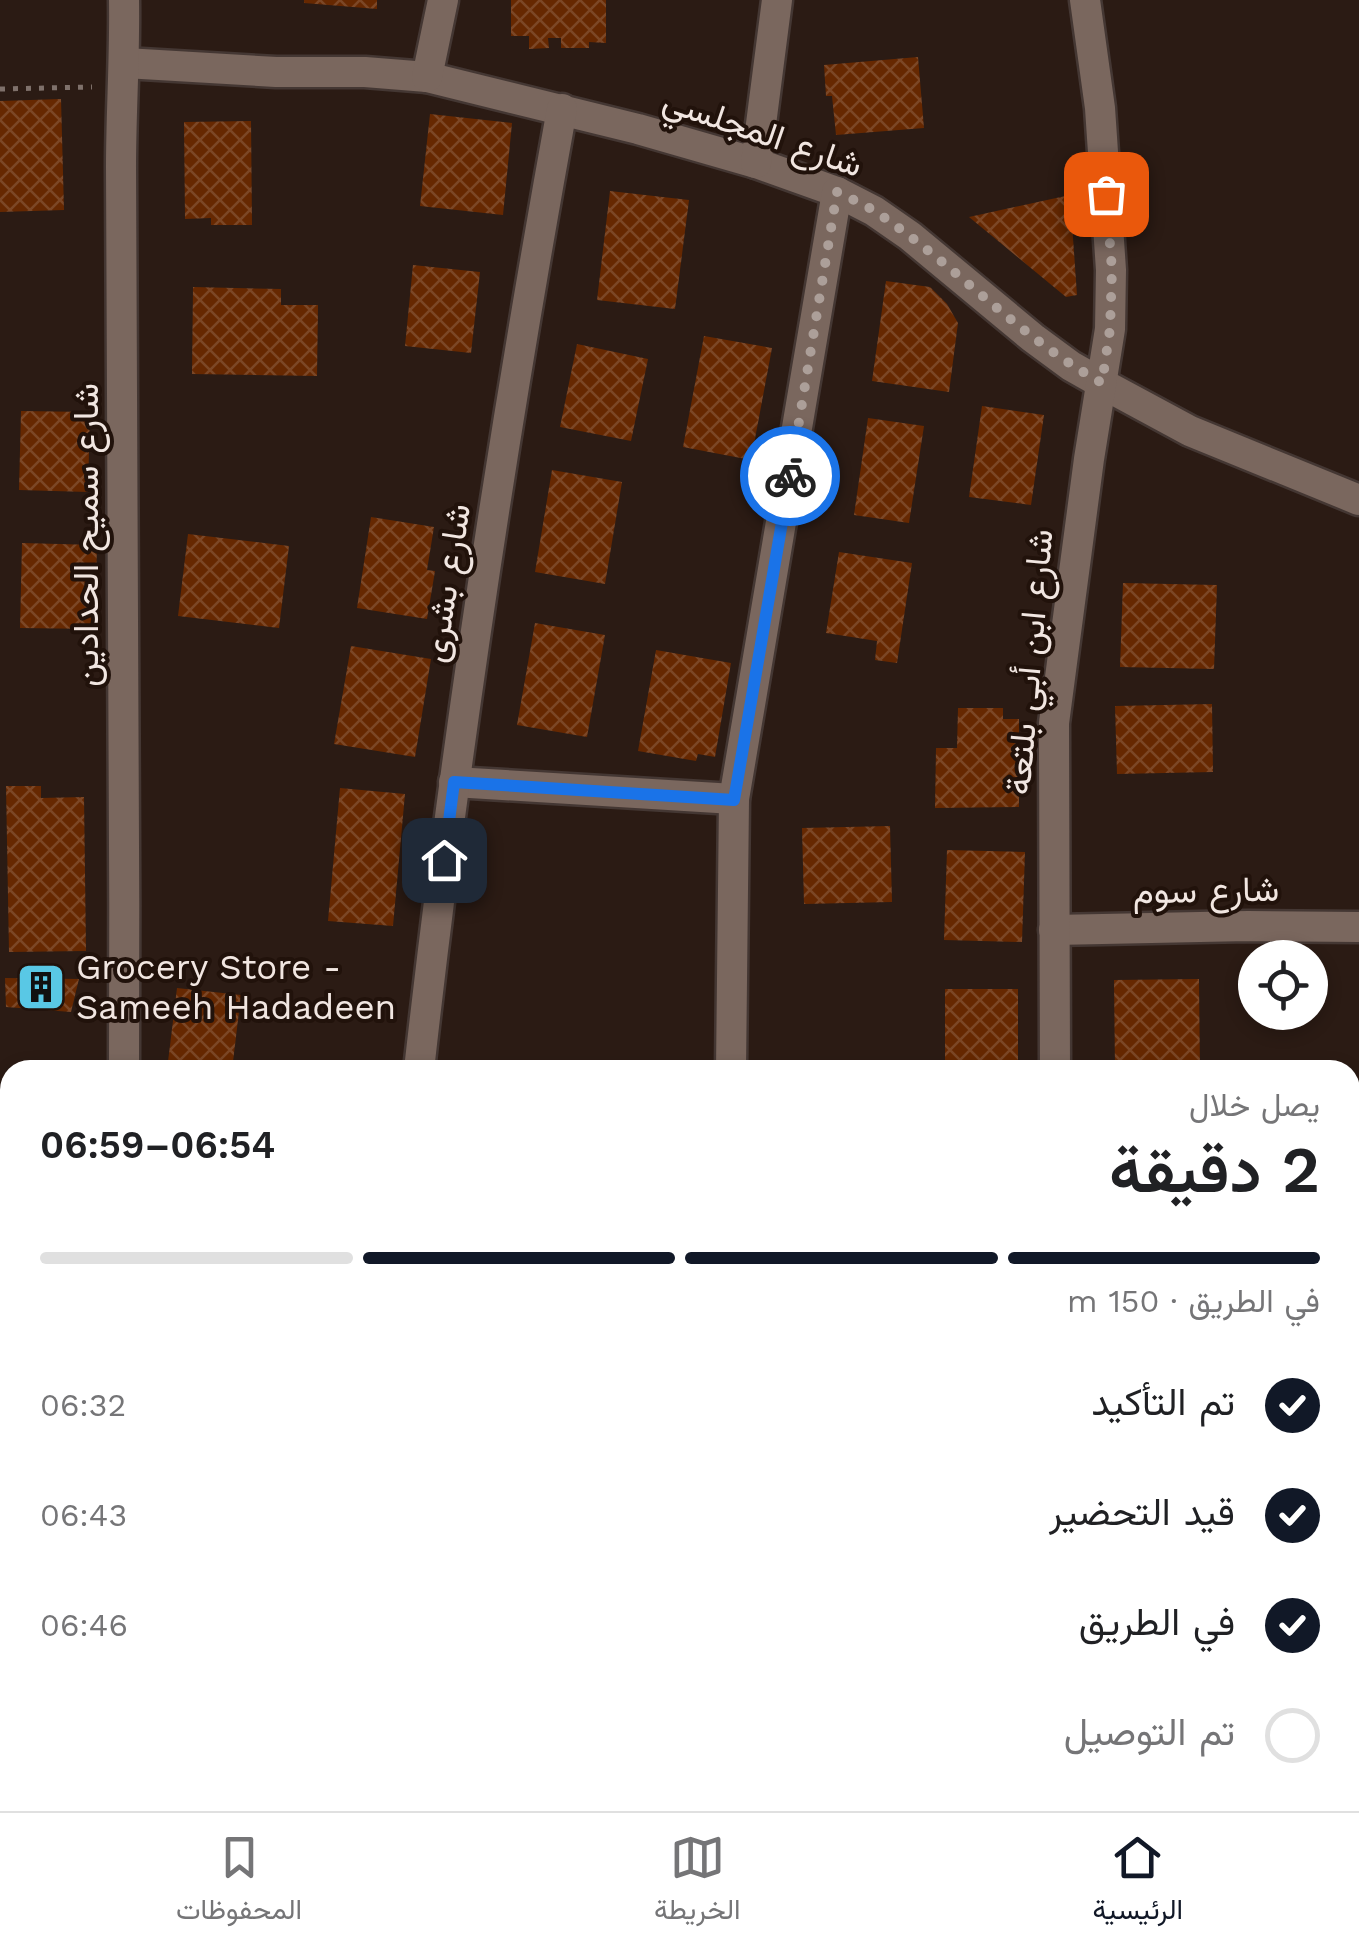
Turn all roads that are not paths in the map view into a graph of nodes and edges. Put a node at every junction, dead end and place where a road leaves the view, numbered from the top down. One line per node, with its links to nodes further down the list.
1 (124, 0): 5 (street, شارع سميح الحدادين)
2 (443, 0): 6 (street)
3 (777, 0): 8 (street)
4 (1085, 0): 10 (street, شارع ابن أبي بلتعة)
5 (124, 75): 6 (street, شارع المجلسي); 16 (street, شارع سميح الحدادين)
6 (427, 77): 7 (street, شارع المجلسي)
7 (562, 109): 8 (street, شارع المجلسي); 12 (street, شارع بشرى)
8 (756, 162): 9 (street, شارع المجلسي)
9 (837, 192): 10 (street, شارع المجلسي); 13 (street)
10 (1102, 383): 11 (street, شارع المجلسي); 15 (street, شارع ابن أبي بلتعة)
11 (1359, 500)
12 (454, 782): 13 (street); 17 (street, شارع بشرى)
13 (734, 800): 18 (street)
14 (1359, 927): 15 (street, شارع سوم)
15 (1054, 930): 19 (street, شارع ابن أبي بلتعة)
16 (124, 1060)
17 (420, 1060)
18 (731, 1060)
19 (1055, 1060)

